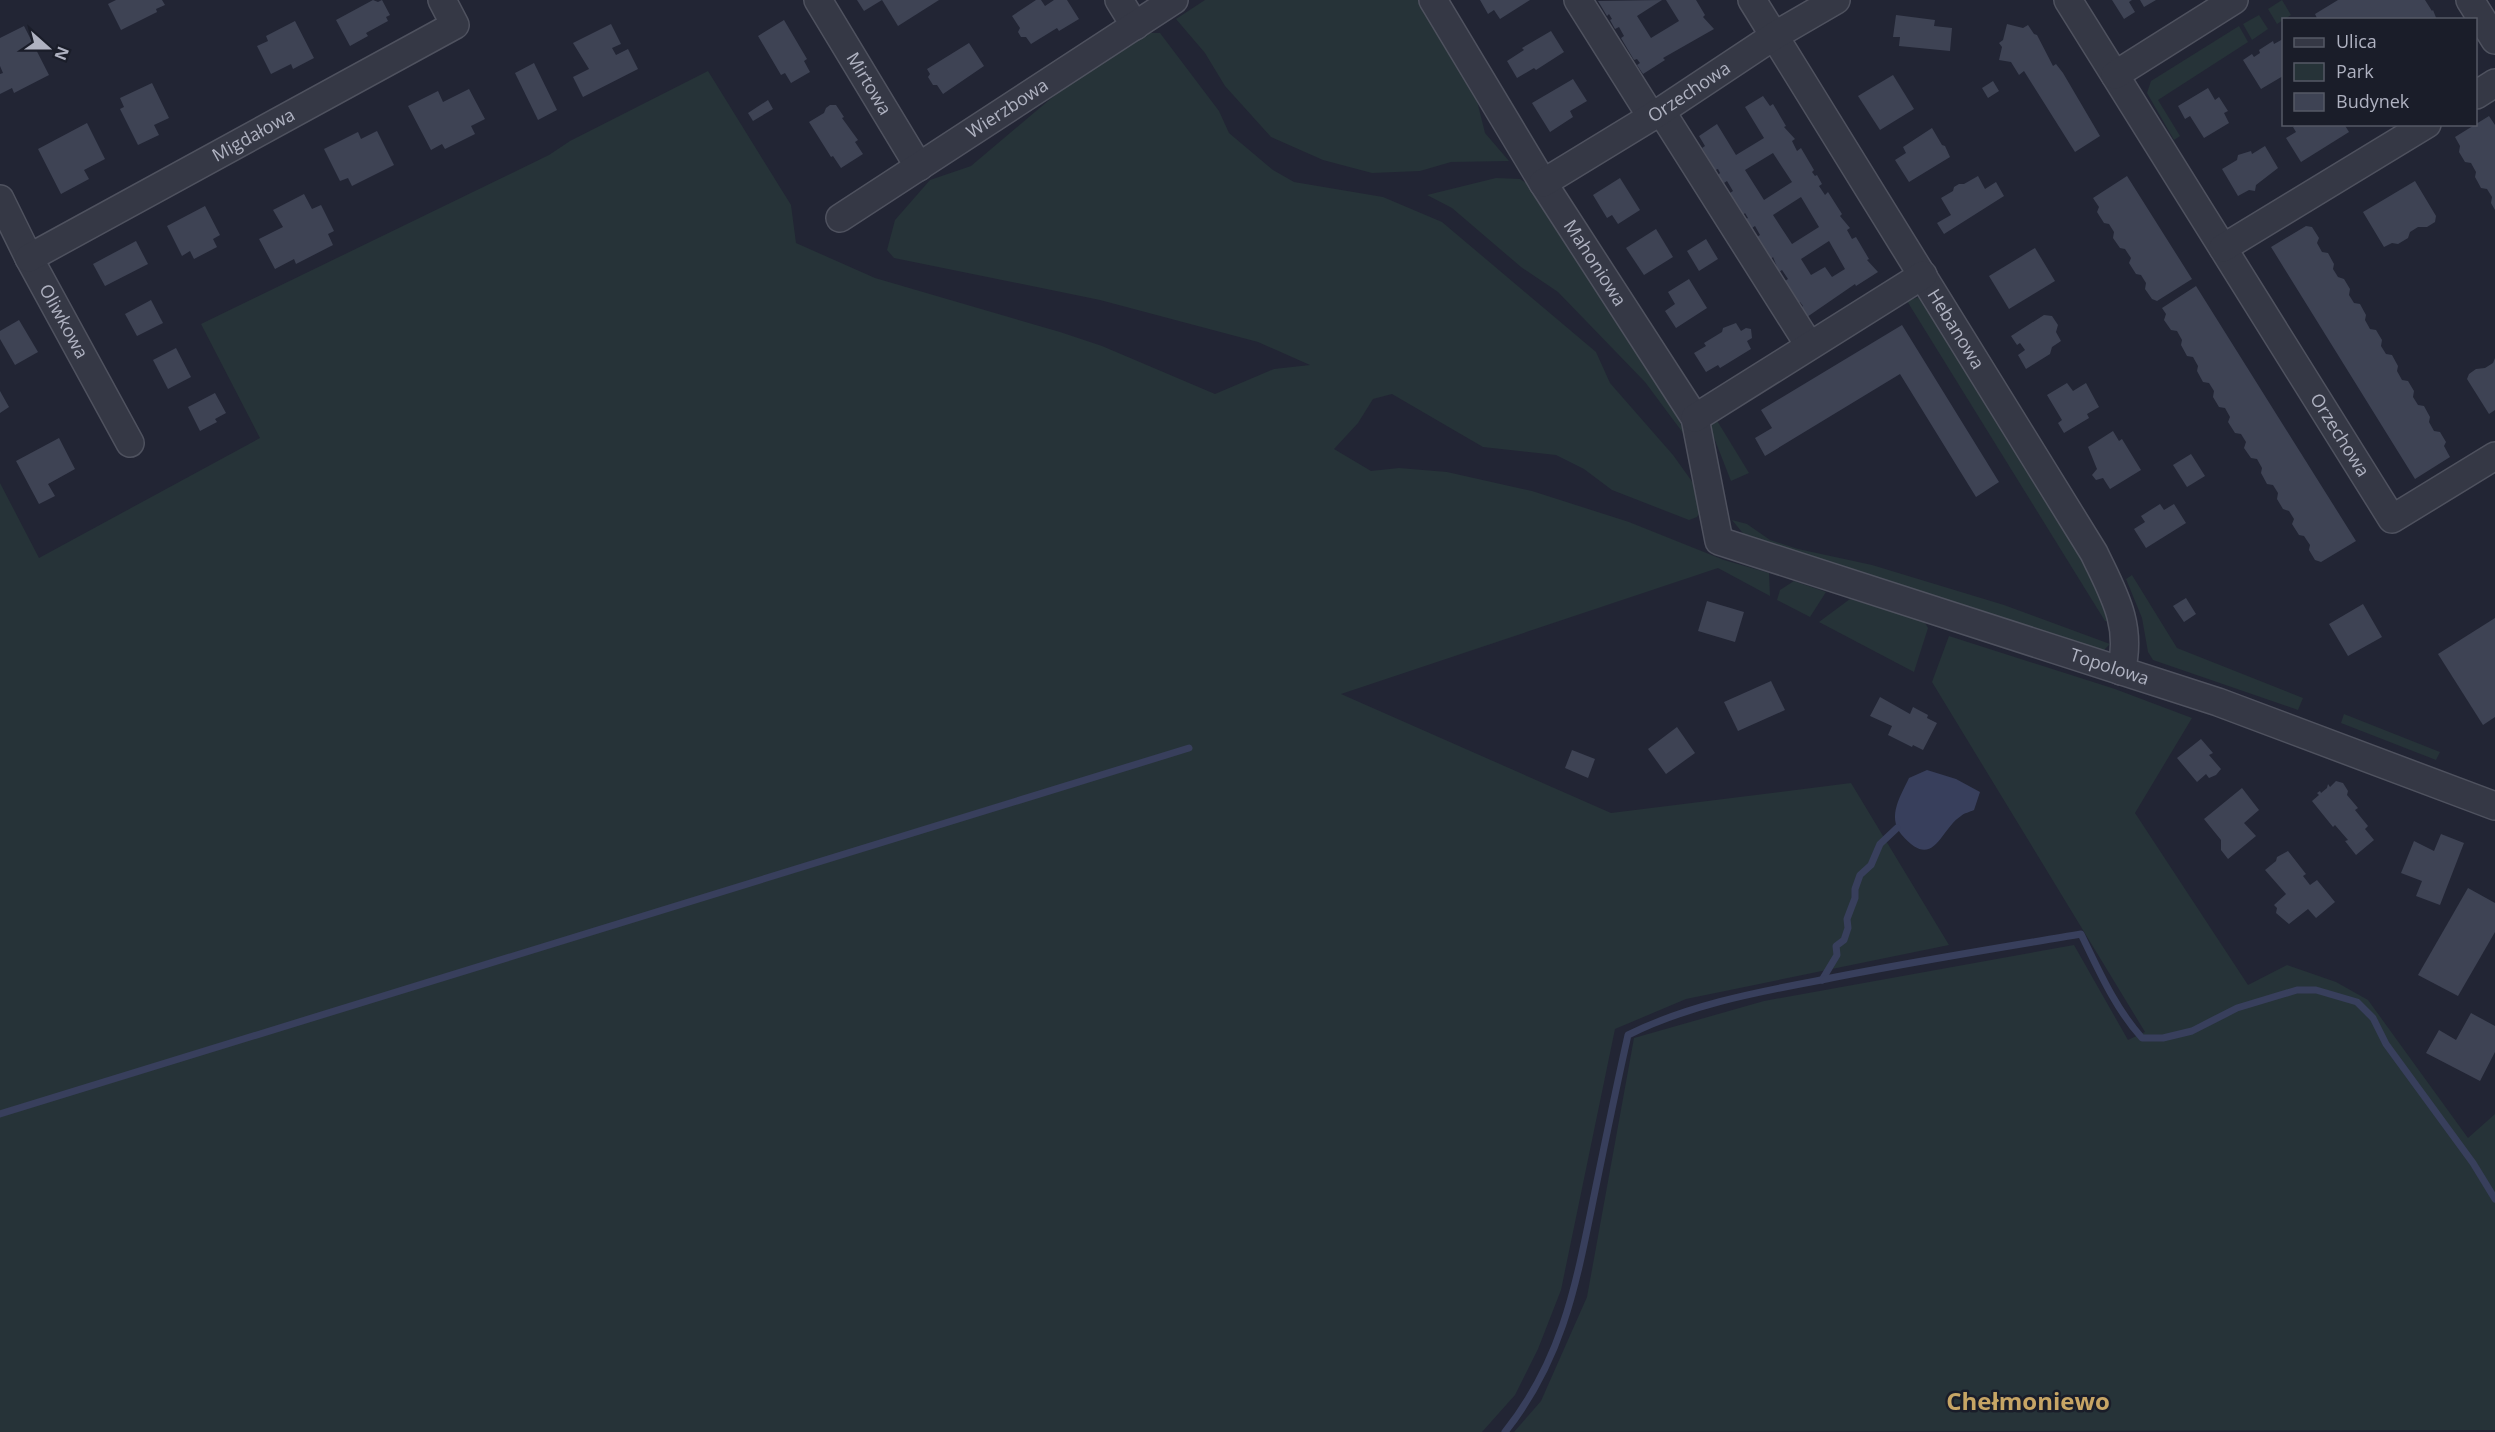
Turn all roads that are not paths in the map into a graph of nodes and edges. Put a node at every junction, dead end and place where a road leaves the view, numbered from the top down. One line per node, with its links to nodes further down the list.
1 (442, 0): 25 (street, Migdałowa)
2 (818, 0): 20 (street, Mirtowa)
3 (1119, 0): 12 (street)
4 (1174, 0): 12 (street, Wierzbowa)
5 (1433, 0): 21 (street, Mahoniowa)
6 (1578, 0): 18 (street)
7 (1752, 0): 13 (street, Hebanowa)
8 (1836, 0): 13 (street, Orzechowa)
9 (2068, 0): 15 (street, Orzechowa)
10 (2234, 0): 15 (street)
11 (2470, 0): 14 (street)
12 (1135, 26): 20 (street, Wierzbowa)
13 (1774, 36): 18 (street, Orzechowa); 26 (street, Hebanowa)
14 (2495, 40)
15 (2115, 75): 24 (street, Orzechowa)
16 (2495, 83): 17 (street)
17 (2477, 94)
18 (1656, 114): 21 (street, Orzechowa); 27 (street)
19 (2424, 126): 24 (street)
20 (919, 167): 23 (street, Wierzbowa)
21 (1543, 183): 28 (street, Mahoniowa)
22 (0, 199): 25 (street, Oliwkowa)
23 (840, 218)
24 (2223, 248): 30 (street, Orzechowa)
25 (29, 258): 29 (street, Oliwkowa)
26 (1923, 275): 27 (street); 32 (street, Hebanowa)
27 (1809, 345): 28 (street)
28 (1695, 418): 31 (street, Mahoniowa)
29 (130, 443)
30 (2495, 456)
31 (1719, 541): 32 (street, Topolowa)
32 (2121, 671): 33 (street, Topolowa)
33 (2495, 806)

